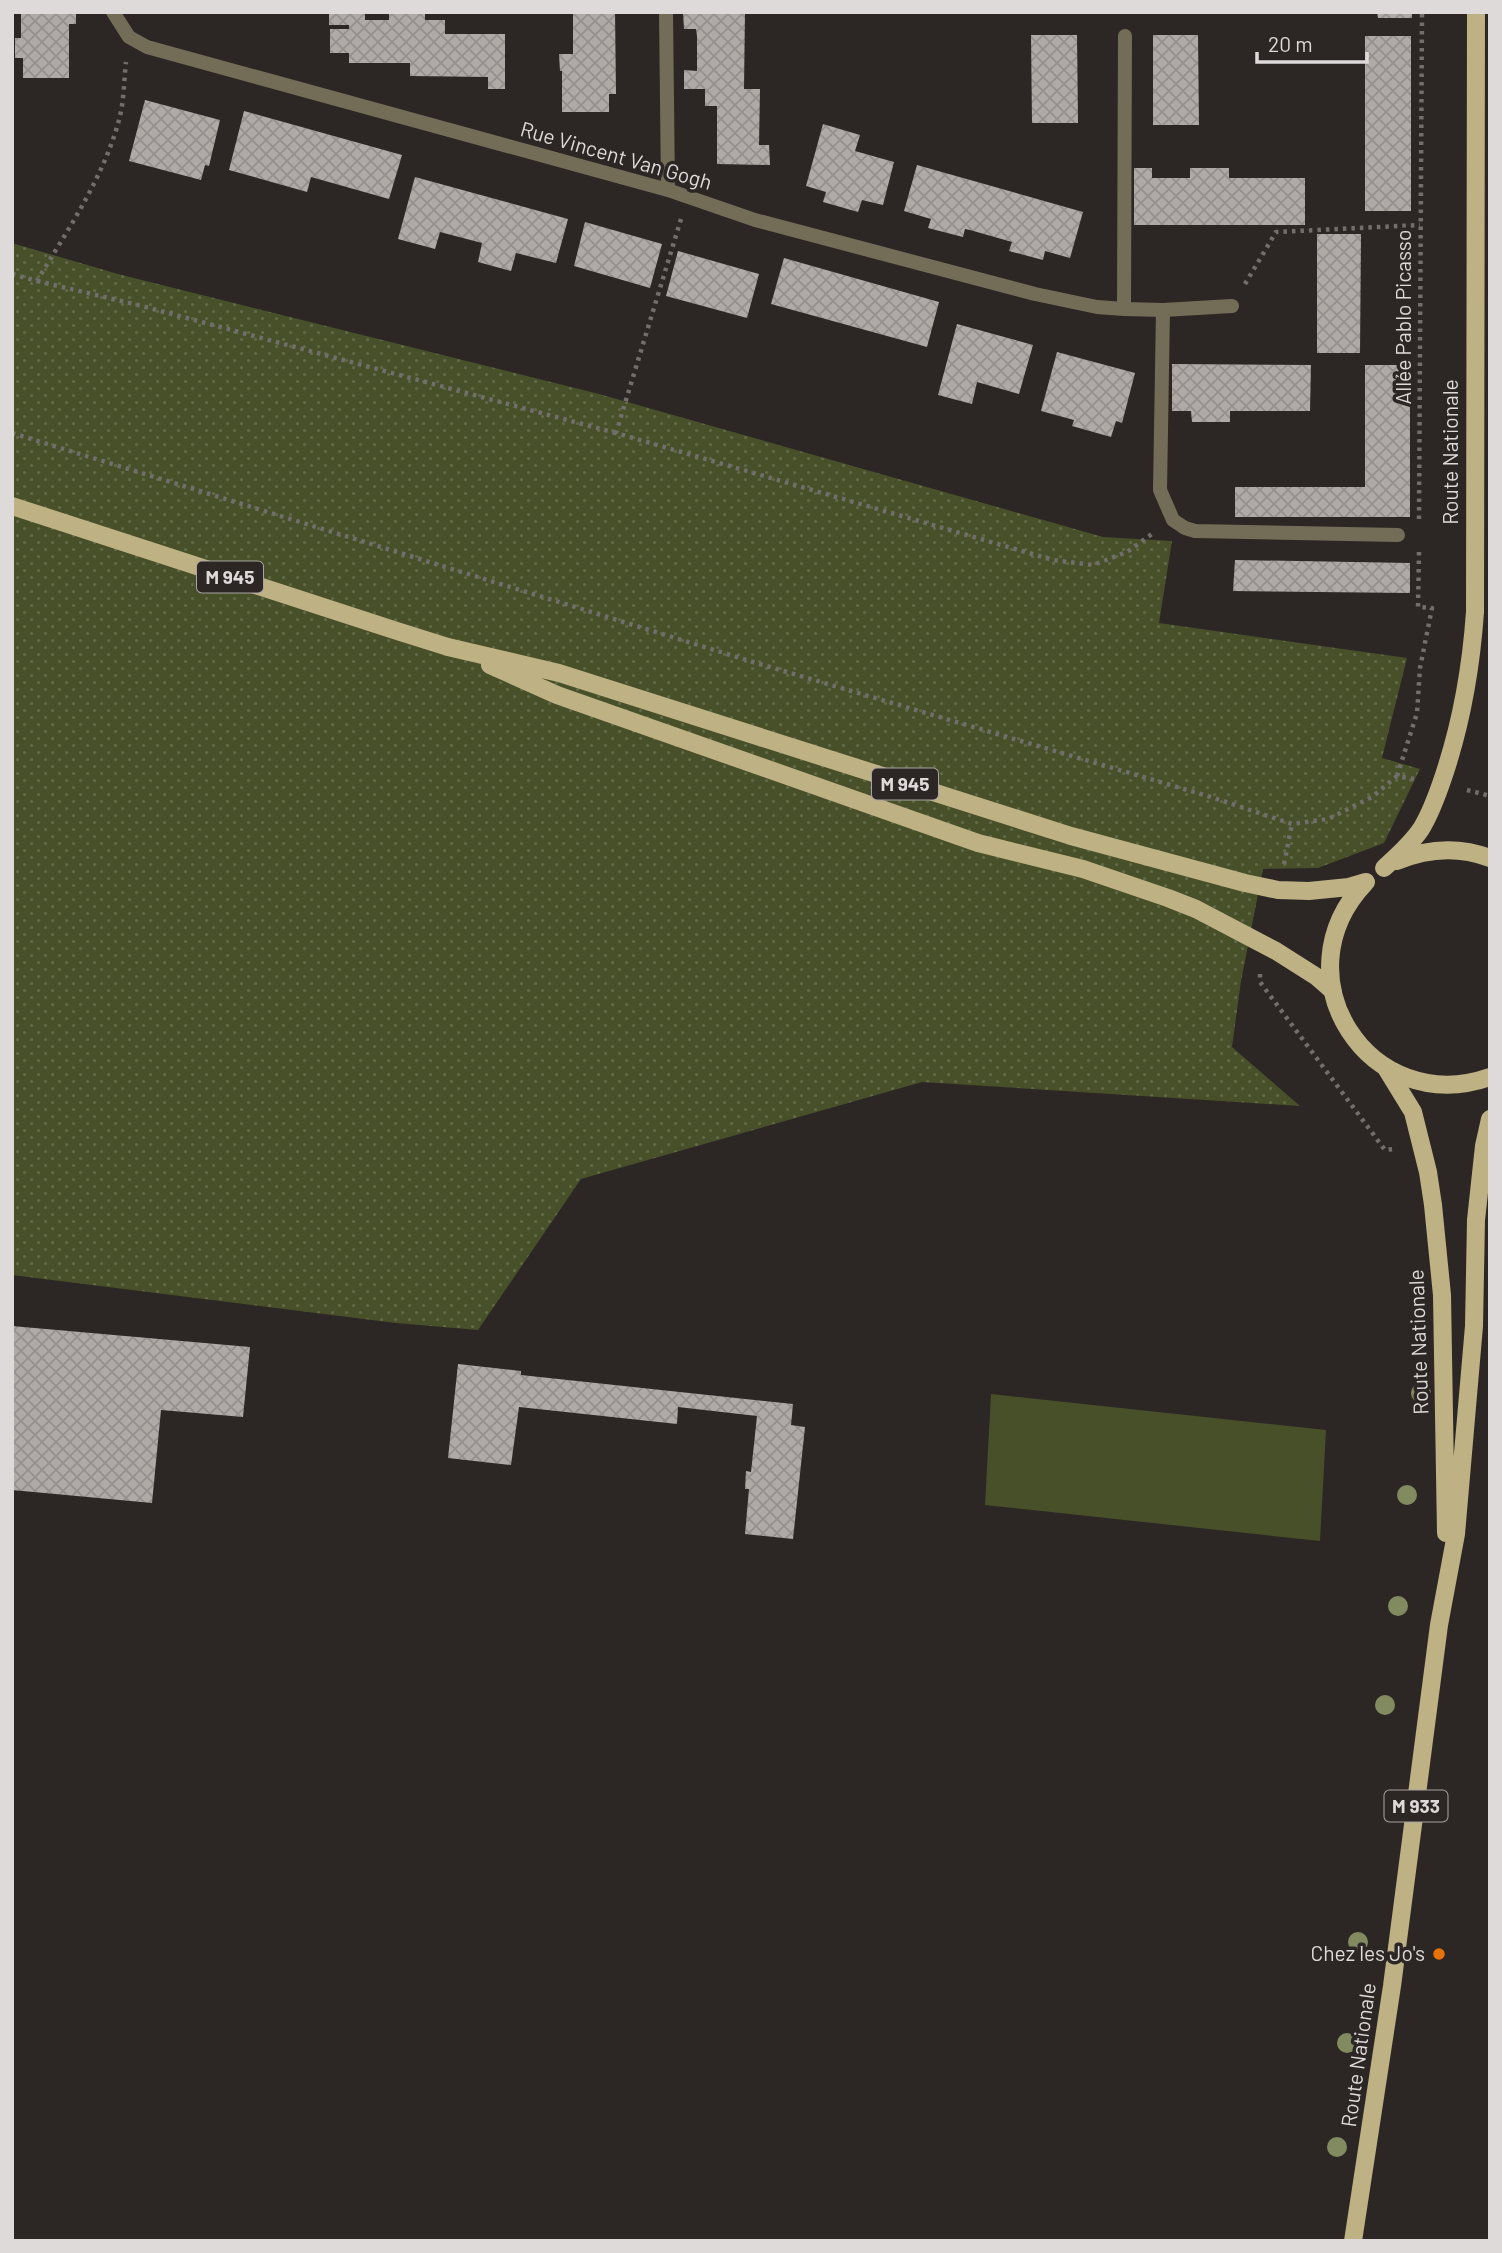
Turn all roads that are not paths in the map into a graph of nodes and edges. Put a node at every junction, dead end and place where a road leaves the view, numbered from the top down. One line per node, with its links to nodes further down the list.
1 (113, 12): 5 (street, Rue Vincent Van Gogh)
2 (666, 12): 5 (street)
3 (1476, 12): 13 (main road, Route Nationale)
4 (1125, 36): 7 (street)
5 (668, 190): 7 (street, Rue Vincent Van Gogh)
6 (1231, 306): 8 (street, Rue Vincent Van Gogh)
7 (1124, 309): 8 (street, Rue Vincent Van Gogh)
8 (1163, 310): 10 (street)
9 (12, 506): 11 (main road, M 945)
10 (1398, 535)
11 (448, 647): 14 (main road, M 945); 15 (main road, M 945)
12 (1490, 858): 13 (main road)
13 (1384, 868): 14 (main road)
14 (1366, 883): 15 (main road)
15 (1333, 991): 16 (main road)
16 (1386, 1068): 17 (main road); 19 (main road, Route Nationale / M 933)
17 (1490, 1077)
18 (1490, 1119): 19 (main road, Route Nationale / M 933)
19 (1440, 1625): 20 (main road, Route Nationale / M 933)
20 (1353, 2241)

